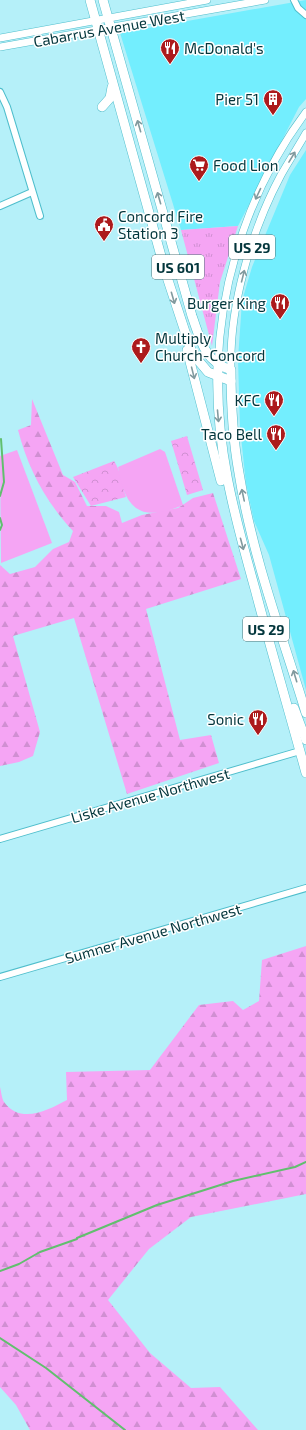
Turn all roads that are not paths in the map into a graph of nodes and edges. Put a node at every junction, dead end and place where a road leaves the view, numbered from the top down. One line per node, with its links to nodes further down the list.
1 (90, 0): 10 (highway, US 601)
2 (103, 0): 9 (highway, US 601)
3 (207, 0): 9 (main road, Cabarrus Avenue West)
4 (238, 0): 7 (main road)
5 (265, 0): 7 (main road, Cabarrus Avenue West)
6 (294, 0): 8 (street)
7 (206, 11): 11 (main road, Cabarrus Avenue West)
8 (306, 15)
9 (109, 18): 10 (main road, Cabarrus Avenue West); 11 (highway, US 601)
10 (97, 25): 11 (main road, Cabarrus Avenue West); 12 (main road, Cabarrus Avenue West); 13 (main road, Cabarrus Avenue West); 14 (highway, US 601)
11 (112, 28): 22 (highway, US 601, one-way to 11)
12 (0, 38)
13 (0, 47)
14 (111, 75): 17 (highway, US 601); 17 (highway)
15 (0, 92): 19 (street)
16 (306, 112): 25 (main road, US 29, one-way to 25)
17 (123, 118): 23 (highway, US 601)
18 (306, 133): 26 (main road, US 29, one-way to 18)
19 (32, 192): 20 (street); 21 (street)
20 (0, 206)
21 (40, 216)
22 (166, 226): 23 (highway); 25 (highway, US 601)
23 (154, 229): 24 (highway, US 601, one-way to 24)
24 (180, 321): 27 (highway); 29 (highway, US 601, one-way to 29)
25 (218, 366): 26 (highway); 27 (highway, US 29)
26 (231, 370): 28 (highway, US 29)
27 (217, 377): 28 (highway); 29 (highway, US 29, one-way to 29)
28 (231, 381): 30 (highway, US 29, one-way to 28)
29 (232, 506): 31 (highway, US 29, one-way to 31)
30 (270, 594): 31 (highway); 33 (highway, US 29, one-way to 30)
31 (257, 598): 32 (highway, US 29)
32 (274, 657): 34 (highway); 35 (highway, US 29)
33 (306, 713)
34 (306, 740)
35 (303, 752): 36 (highway, US 29); 37 (street, Liske Avenue Northwest)
36 (306, 773)
37 (0, 839)
38 (306, 888): 39 (street, Sumner Avenue Northwest)
39 (0, 977)

